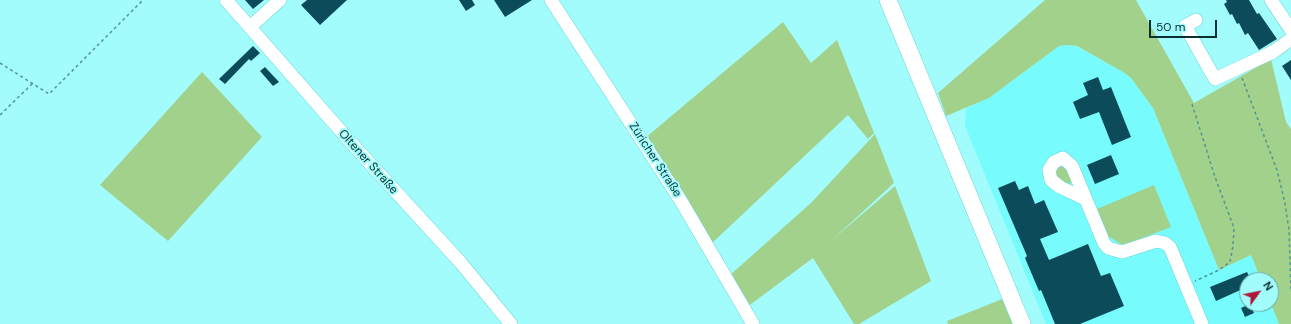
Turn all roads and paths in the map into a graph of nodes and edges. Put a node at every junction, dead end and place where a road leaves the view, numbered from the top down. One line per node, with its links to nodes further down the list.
1 (143, 0): 13 (path)
2 (226, 0): 8 (street, Oltener Straße)
3 (280, 0): 8 (street)
4 (551, 0): 20 (street, Züricher Straße)
5 (888, 0): 21 (main road)
6 (1271, 0): 9 (street)
7 (1196, 20): 12 (street)
8 (250, 27): 19 (street, Oltener Straße)
9 (1291, 30)
10 (1291, 39): 12 (street)
11 (0, 62): 13 (path)
12 (1238, 69): 18 (path)
13 (32, 84): 15 (path)
14 (1192, 104): 17 (path)
15 (0, 116)
16 (1085, 199): 17 (street)
17 (1186, 285): 22 (street)
18 (1291, 290)
19 (511, 324)
20 (753, 324)
21 (1022, 324)
22 (1202, 324)

